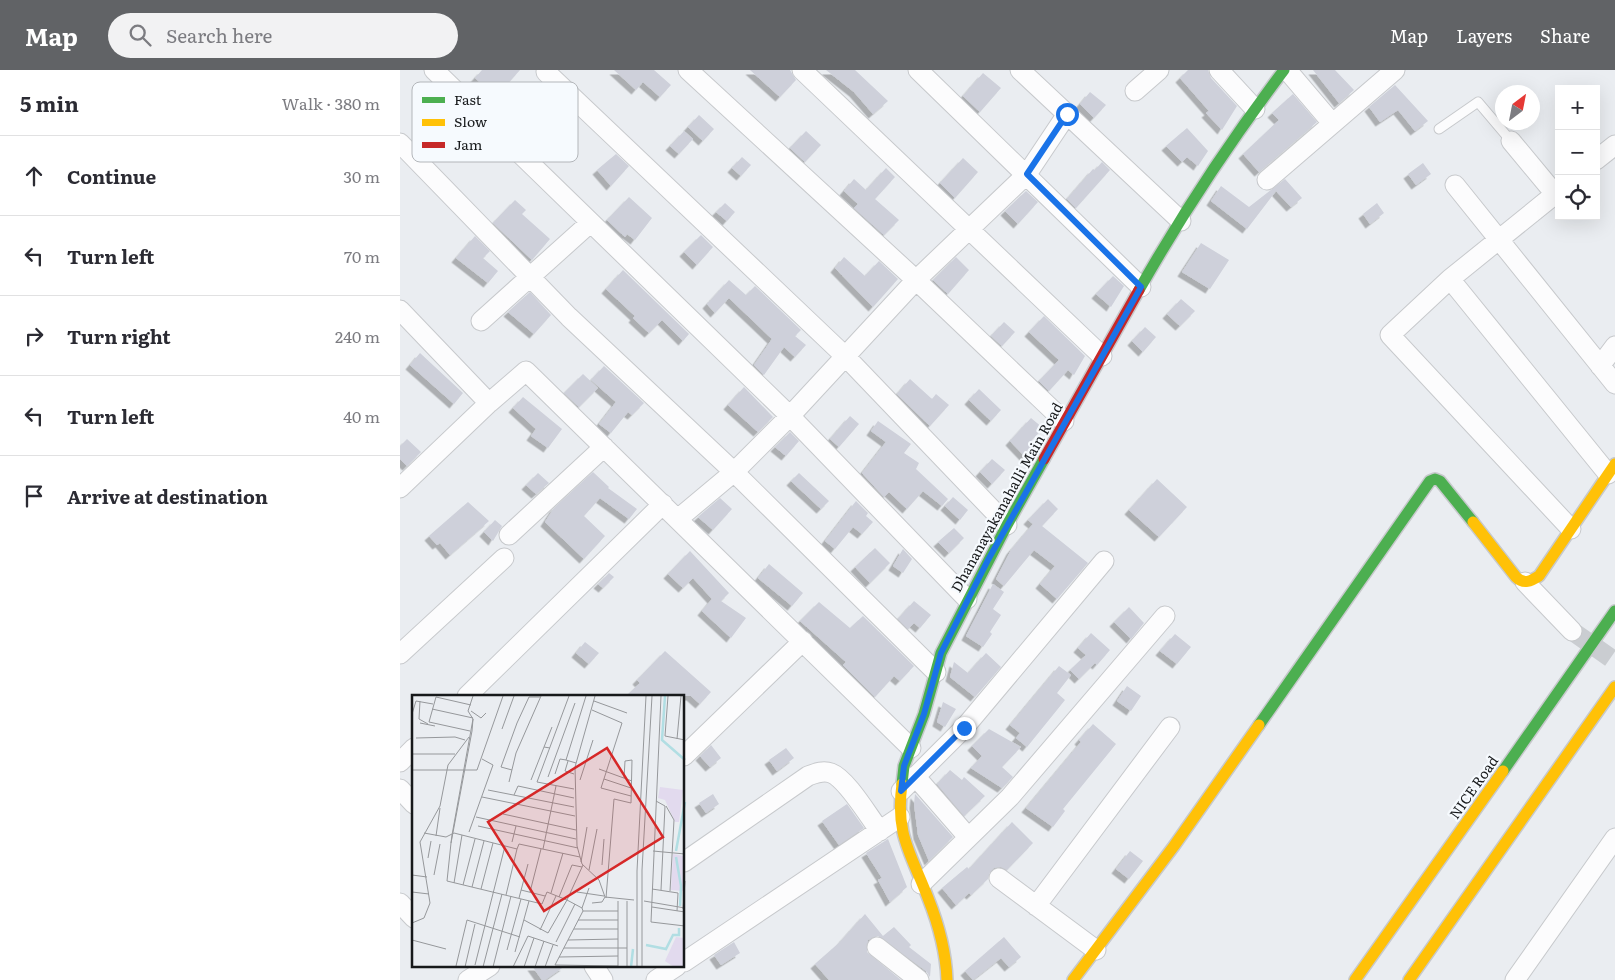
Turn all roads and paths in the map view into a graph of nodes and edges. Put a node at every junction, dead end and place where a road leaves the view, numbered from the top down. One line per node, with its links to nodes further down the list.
1 (434, 70): 11 (street)
2 (688, 70): 37 (street)
3 (802, 70): 33 (street)
4 (918, 70): 26 (street)
5 (1020, 70): 16 (street)
6 (1159, 70): 13 (street)
7 (1219, 70): 15 (street)
8 (1286, 70): 15 (main road, Dhananayakanahalli Main Road); 17 (street)
9 (1395, 70): 17 (street)
10 (546, 72): 12 (street)
11 (446, 82)
12 (557, 82)
13 (1135, 91)
14 (578, 102): 43 (street)
15 (1256, 109): 31 (main road, Dhananayakanahalli Main Road)
16 (1067, 114): 26 (street); 31 (street)
17 (1332, 123): 27 (street)
18 (1440, 129): 19 (lane)
19 (1511, 141): 29 (street)
20 (400, 143): 22 (street)
21 (1615, 145): 23 (street)
22 (412, 155)
23 (1600, 157)
24 (419, 162): 35 (street)
25 (528, 162): 32 (street)
26 (1027, 174): 33 (street); 38 (street)
27 (1267, 180)
28 (1456, 184): 34 (street)
29 (1555, 190)
30 (1555, 194): 34 (street)
31 (1181, 221): 38 (main road, Dhananayakanahalli Main Road)
32 (590, 223): 35 (street); 47 (street)
33 (970, 228): 37 (street); 42 (street)
34 (1499, 239): 36 (street); 44 (street)
35 (530, 275): 39 (street); 51 (street)
36 (1450, 279): 50 (street); 56 (street)
37 (916, 280): 43 (street); 48 (street)
38 (1141, 287): 42 (main road, Dhananayakanahalli Main Road)
39 (481, 321)
40 (404, 322): 46 (street)
41 (1615, 346): 44 (street)
42 (1102, 356): 48 (main road, Dhananayakanahalli Main Road)
43 (846, 357): 47 (street); 55 (street)
44 (1600, 366): 45 (street)
45 (1615, 384)
46 (489, 403): 49 (street); 52 (street)
47 (790, 416): 51 (street); 61 (street)
48 (1064, 421): 55 (main road, Dhananayakanahalli Main Road)
49 (604, 447): 53 (street); 57 (street)
50 (1611, 469): 56 (main road)
51 (734, 472): 54 (street); 67 (street)
52 (400, 488)
53 (663, 504): 54 (street); 69 (street)
54 (679, 518): 65 (street)
55 (1008, 525): 61 (main road, Dhananayakanahalli Main Road)
56 (1571, 529): 60 (main road)
57 (509, 535)
58 (504, 558): 66 (street)
59 (1104, 561): 75 (street)
60 (1525, 582): 64 (street); 90 (main road)
61 (968, 599): 67 (main road, Dhananayakanahalli Main Road)
62 (1615, 611): 101 (main road, NICE Road)
63 (1165, 616): 81 (street)
64 (1572, 631)
65 (803, 641): 71 (street); 73 (street)
66 (400, 654)
67 (936, 672): 71 (main road, Dhananayakanahalli Main Road)
68 (1615, 687): 102 (main road)
69 (468, 695)
70 (1170, 727): 87 (street)
71 (911, 748): 77 (main road, Dhananayakanahalli Main Road)
72 (412, 750): 74 (street)
73 (685, 755)
74 (400, 762)
75 (915, 776): 77 (street); 81 (street)
76 (400, 789): 78 (street)
77 (901, 791): 79 (main road, Dhananayakanahalli Main Road)
78 (412, 802)
79 (900, 817): 80 (street); 85 (main road, Dhananayakanahalli Main Road)
80 (880, 831): 83 (street); 91 (street)
81 (968, 837): 85 (street)
82 (1615, 838): 103 (street)
83 (685, 861)
84 (999, 878): 87 (street)
85 (921, 884): 99 (main road, Dhananayakanahalli Main Road)
86 (400, 903): 88 (street)
87 (1036, 906): 90 (street)
88 (412, 916)
89 (877, 947): 98 (street)
90 (1096, 950): 100 (main road)
91 (685, 961)
92 (487, 968): 95 (street)
93 (595, 968): 96 (street)
94 (674, 968): 97 (street)
95 (468, 980)
96 (603, 980)
97 (656, 980)
98 (919, 980)
99 (948, 980)
100 (1073, 980)
101 (1355, 980)
102 (1410, 980)
103 (1515, 980)

